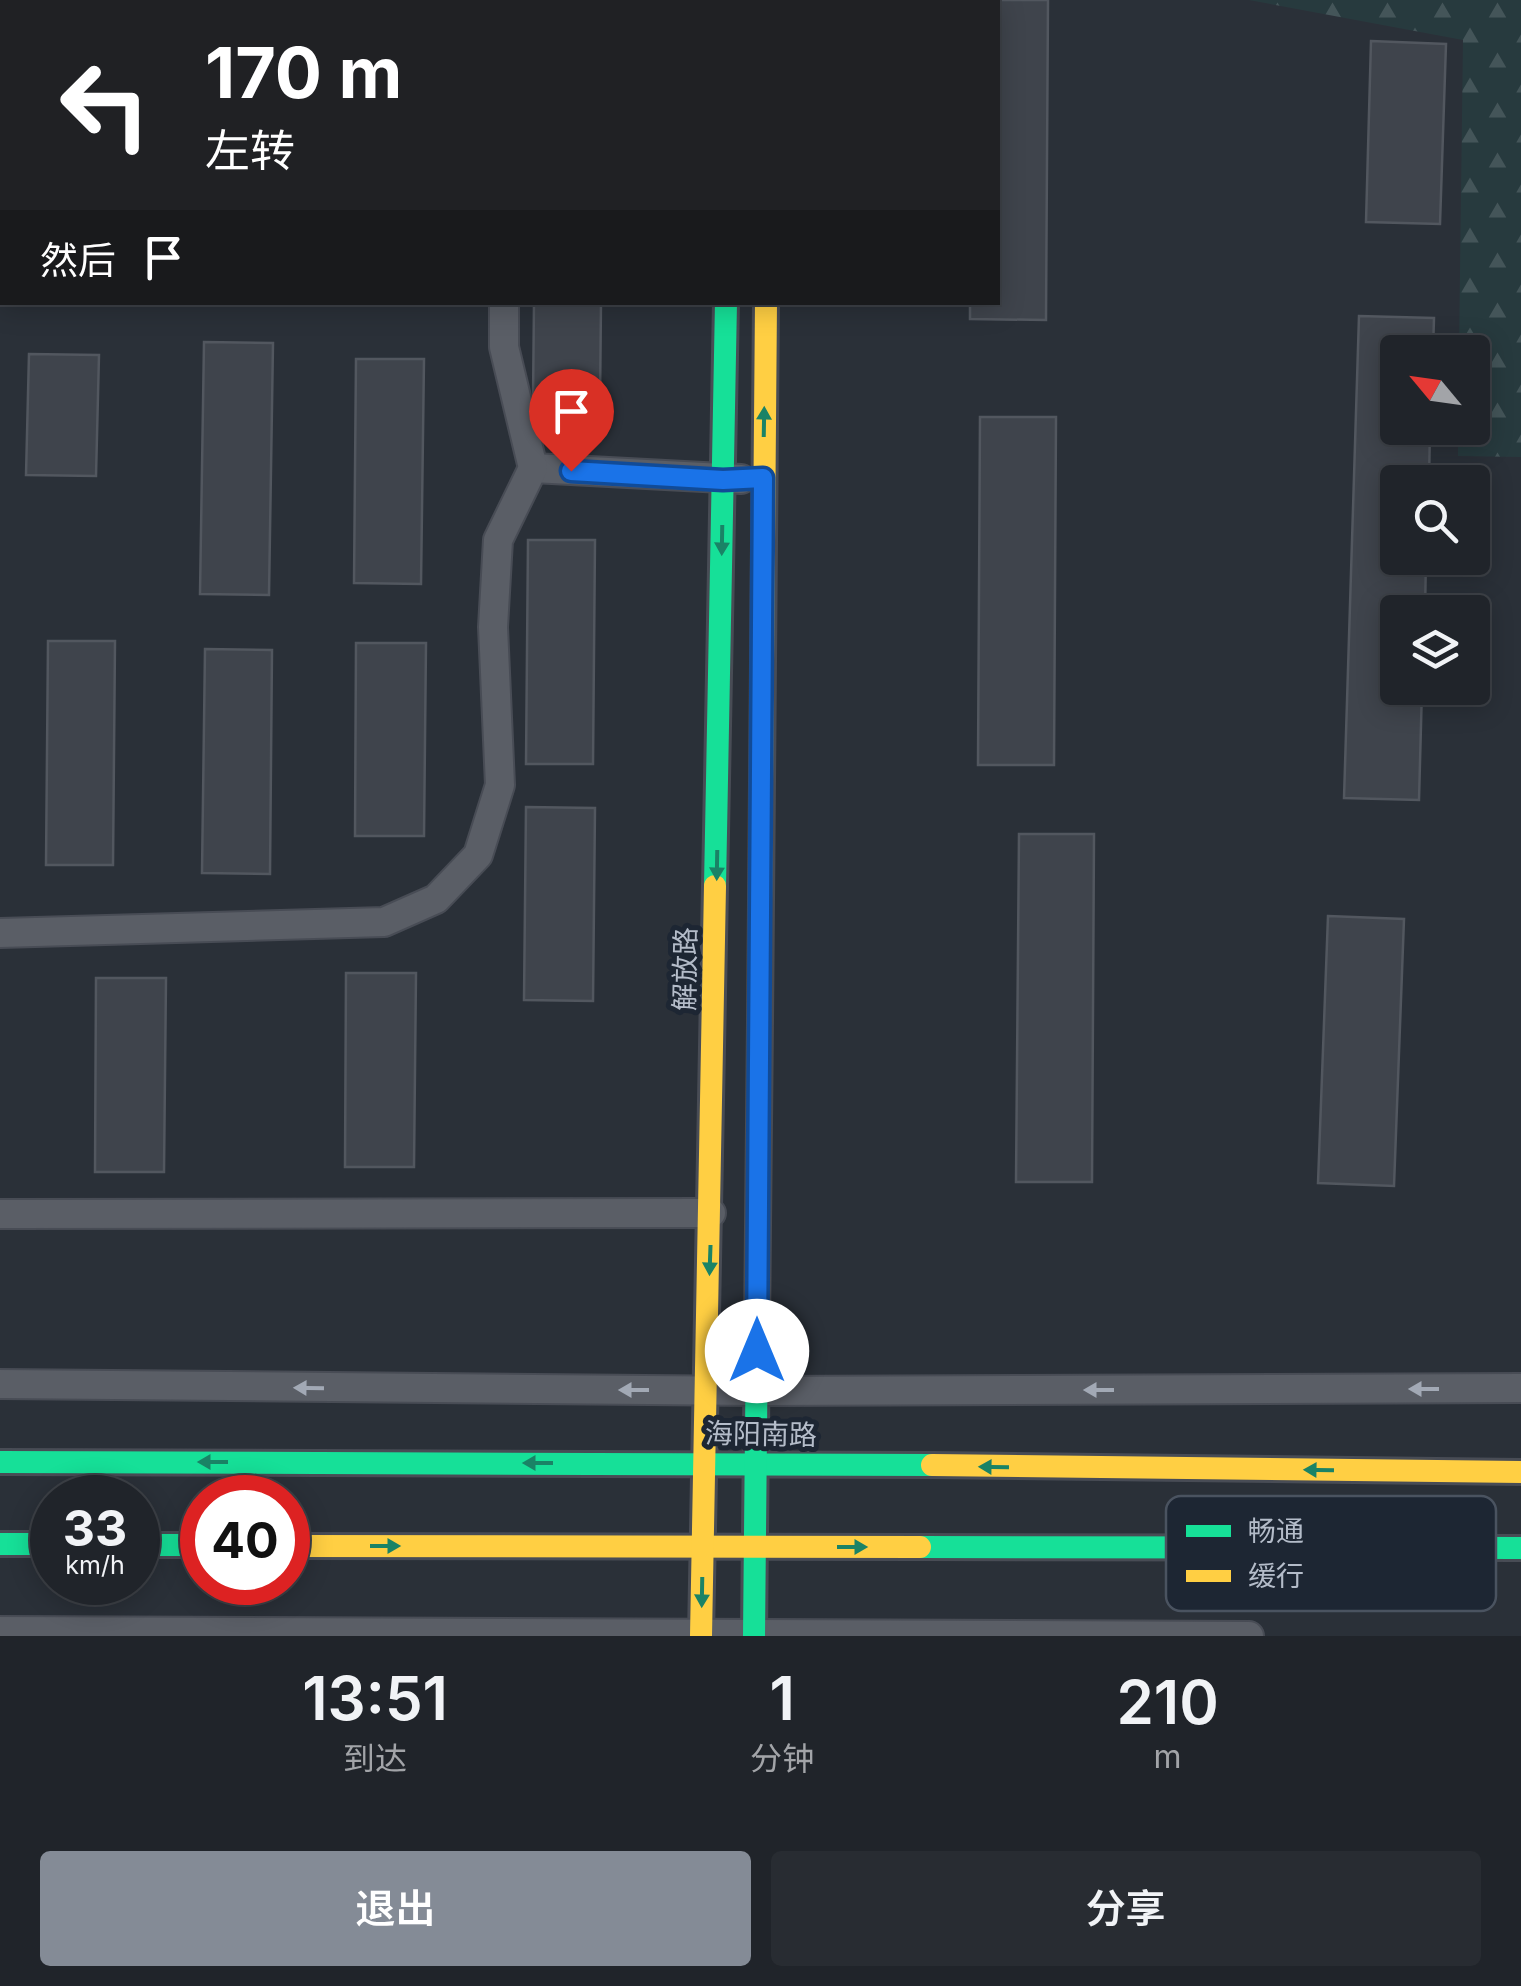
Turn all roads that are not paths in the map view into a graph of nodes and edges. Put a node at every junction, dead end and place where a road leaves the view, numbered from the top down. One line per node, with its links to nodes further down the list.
1 (504, 305): 4 (street)
2 (726, 305): 6 (main road, 解放路)
3 (766, 305): 5 (main road, one-way to 3)
4 (533, 468): 6 (street); 7 (street)
5 (763, 478): 6 (street); 13 (main road)
6 (723, 480): 8 (main road, 解放路, one-way to 8)
7 (0, 933)
8 (711, 1213): 9 (street); 12 (main road, 解放路, one-way to 12)
9 (0, 1214)
10 (0, 1384): 12 (street, one-way to 10)
11 (1521, 1388): 13 (street, one-way to 13)
12 (706, 1390): 13 (street); 15 (main road, 解放路)
13 (757, 1391): 16 (main road)
14 (0, 1462): 15 (main road, 海阳南路, one-way to 14)
15 (706, 1463): 16 (main road, 海阳南路); 22 (main road, 解放路)
16 (755, 1465): 17 (main road, 海阳南路, one-way to 16); 21 (main road)
17 (1521, 1472)
18 (0, 1544): 19 (main road)
19 (30, 1544)
20 (310, 1546): 22 (main road, one-way to 22)
21 (754, 1547): 22 (main road); 23 (main road, one-way to 23); 28 (main road)
22 (702, 1548): 27 (main road, 解放路, one-way to 27)
23 (1166, 1548)
24 (1496, 1548): 25 (main road, one-way to 25)
25 (1521, 1548)
26 (0, 1630): 27 (street)
27 (701, 1634): 28 (street)
28 (754, 1634): 29 (street)
29 (1249, 1636)

